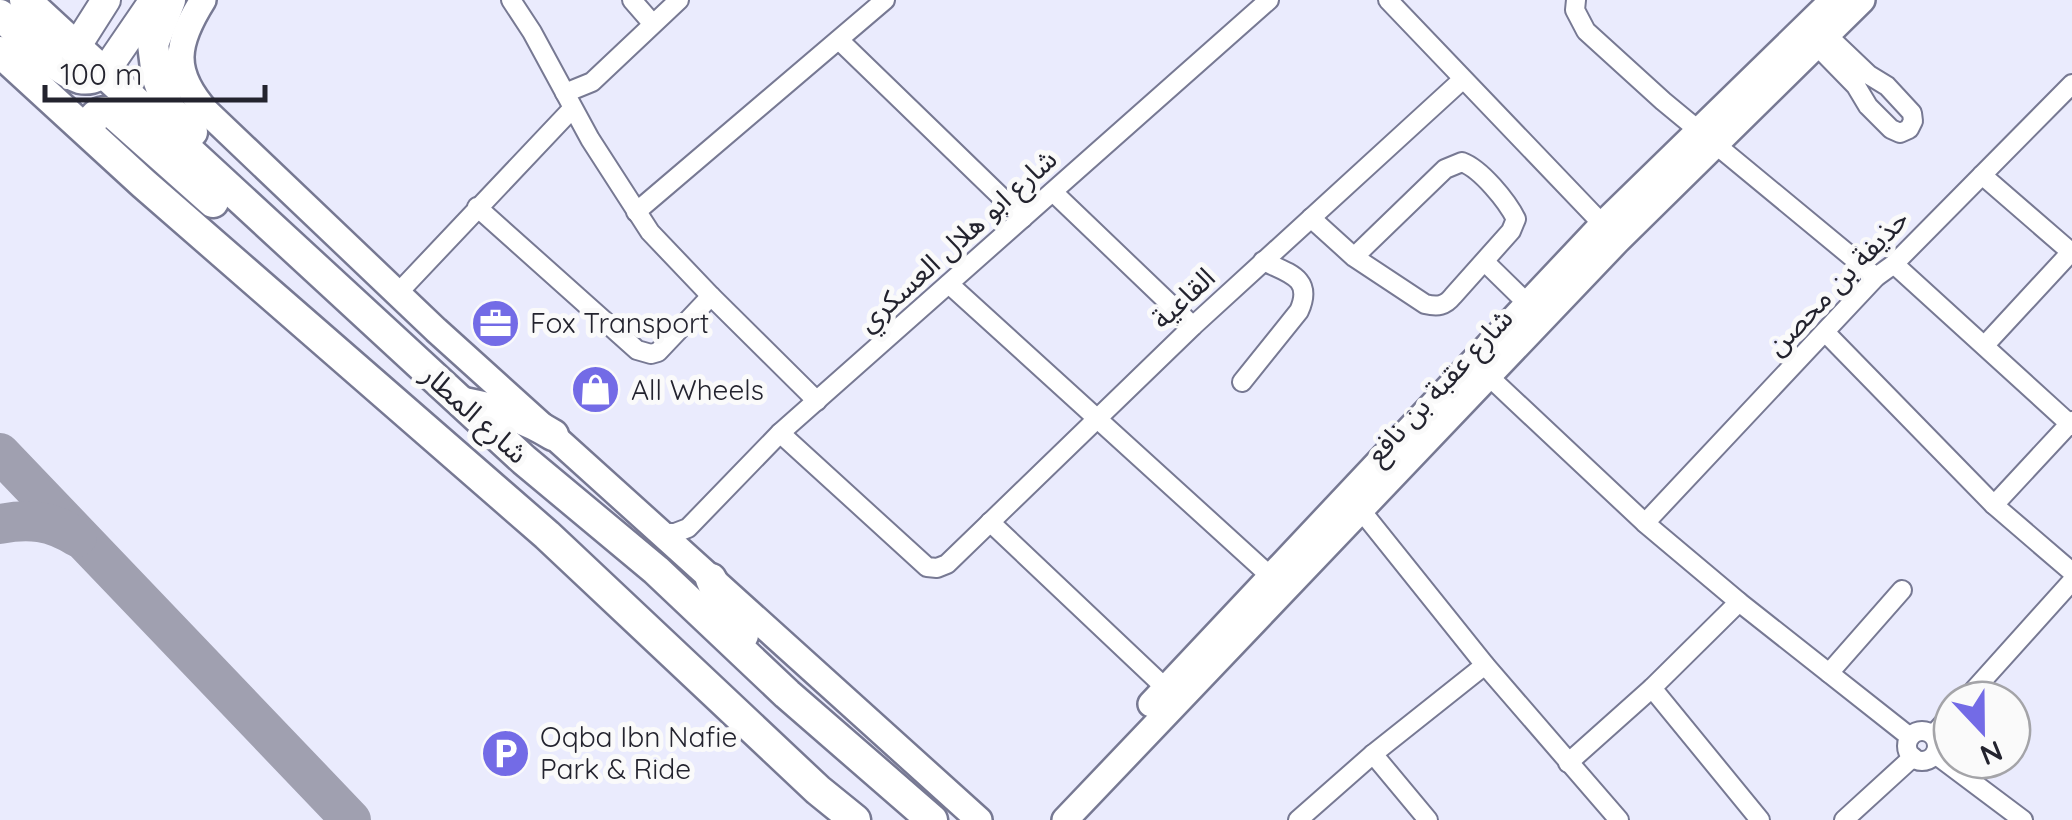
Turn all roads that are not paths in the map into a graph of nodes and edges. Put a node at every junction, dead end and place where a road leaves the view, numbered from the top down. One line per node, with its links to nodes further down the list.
1 (24, 0): 22 (highway, شارع المطار)
2 (106, 0): 22 (main road)
3 (126, 0): 18 (main road)
4 (154, 0): 18 (main road)
5 (170, 0): 36 (highway)
6 (204, 0): 44 (street, شارع المطار)
7 (511, 0): 26 (street)
8 (632, 0): 17 (street)
9 (678, 0): 17 (street)
10 (885, 0): 19 (street)
11 (1269, 0): 30 (street, شارع ابو هلال العسكري)
12 (1388, 0): 24 (street)
13 (1576, 0): 28 (street)
14 (1832, 0): 28 (street, شارع عقبة بن نافع)
15 (1862, 0): 20 (street, شارع عقبة بن نافع)
16 (0, 16): 22 (highway)
17 (652, 23): 26 (street)
18 (134, 29): 23 (main road)
19 (839, 40): 32 (street); 33 (street)
20 (1822, 40): 20 (street); 28 (street, شارع عقبة بن نافع)
21 (0, 52): 22 (highway, شارع المطار)
22 (62, 70): 23 (highway, شارع المطار); 27 (highway, شارع المطار)
23 (104, 73): 36 (highway, شارع المطار)
24 (1462, 80): 34 (street, القاعية); 35 (street)
25 (2068, 96): 29 (street, حذيفة بن محصن)
26 (568, 101): 31 (street); 32 (street)
27 (90, 133): 50 (highway); 85 (highway, شارع المطار)
28 (1706, 138): 35 (street, شارع عقبة بن نافع); 42 (street)
29 (1982, 175): 37 (street); 41 (street, حذيفة بن محصن)
30 (1052, 192): 33 (street, شارع ابو هلال العسكري); 47 (street)
31 (478, 207): 44 (street); 45 (street)
32 (636, 212): 45 (street)
33 (1023, 218): 43 (street, شارع ابو هلال العسكري)
34 (1311, 218): 38 (street); 39 (street, القاعية)
35 (1610, 233): 46 (street, شارع عقبة بن نافع)
36 (280, 236): 50 (highway, شارع المطار)
37 (2072, 252): 49 (street)
38 (1354, 257): 40 (street); 40 (street)
39 (1264, 261): 47 (street, القاعية); 52 (street)
40 (1485, 262): 46 (street)
41 (1894, 264): 42 (street, حذيفة بن محصن); 49 (street)
42 (1876, 277): 48 (street, حذيفة بن محصن)
43 (949, 284): 53 (street, شارع ابو هلال العسكري); 55 (street)
44 (397, 294): 58 (street, شارع المطار)
45 (711, 296): 53 (street)
46 (1536, 312): 51 (street, شارع عقبة بن نافع)
47 (1192, 326): 55 (street, القاعية)
48 (1825, 332): 60 (street); 62 (street, حذيفة بن محصن)
49 (1985, 345): 56 (street)
50 (400, 347): 54 (highway, شارع المطار)
51 (1482, 369): 59 (street, شارع عقبة بن نافع); 62 (street)
52 (1242, 382)
53 (817, 401): 57 (street, شارع ابو هلال العسكري)
54 (464, 403): 58 (highway); 76 (highway, شارع المطار)
55 (1096, 417): 61 (street, القاعية); 69 (street)
56 (2071, 424): 60 (street)
57 (780, 433): 61 (street, القاعية); 63 (street, شارع ابو هلال العسكري)
58 (552, 435): 64 (street, شارع المطار)
59 (1356, 503): 69 (street, شارع عقبة بن نافع); 72 (street)
60 (1994, 505): 66 (street)
61 (990, 522): 77 (street)
62 (1646, 523): 71 (street)
63 (688, 528): 64 (street); 65 (street)
64 (660, 532): 65 (street, شارع المطار)
65 (687, 556): 67 (street, شارع المطار)
66 (2072, 572)
67 (711, 578): 76 (highway); 87 (street, شارع المطار)
68 (2072, 581): 74 (street)
69 (1277, 582): 77 (street, شارع عقبة بن نافع)
70 (1902, 590): 73 (street)
71 (1739, 602): 73 (street); 75 (street)
72 (1485, 665): 81 (street); 83 (street)
73 (1829, 674): 78 (street)
74 (1983, 680)
75 (1652, 688): 83 (street); 93 (street)
76 (787, 694): 86 (highway, شارع المطار)
77 (1171, 694): 88 (street, شارع عقبة بن نافع); 89 (street, شارع عقبة بن نافع)
78 (1910, 737): 79 (street); 82 (street)
79 (1932, 741)
80 (1932, 750): 82 (street)
81 (1372, 754): 90 (street); 91 (street)
82 (1913, 757): 94 (street)
83 (1568, 762): 92 (street)
84 (1976, 780): 95 (street)
85 (855, 820)
86 (932, 820)
87 (979, 820)
88 (1044, 820)
89 (1065, 820)
90 (1298, 820)
91 (1428, 820)
92 (1619, 820)
93 (1760, 820)
94 (1844, 820)
95 (2023, 820)

